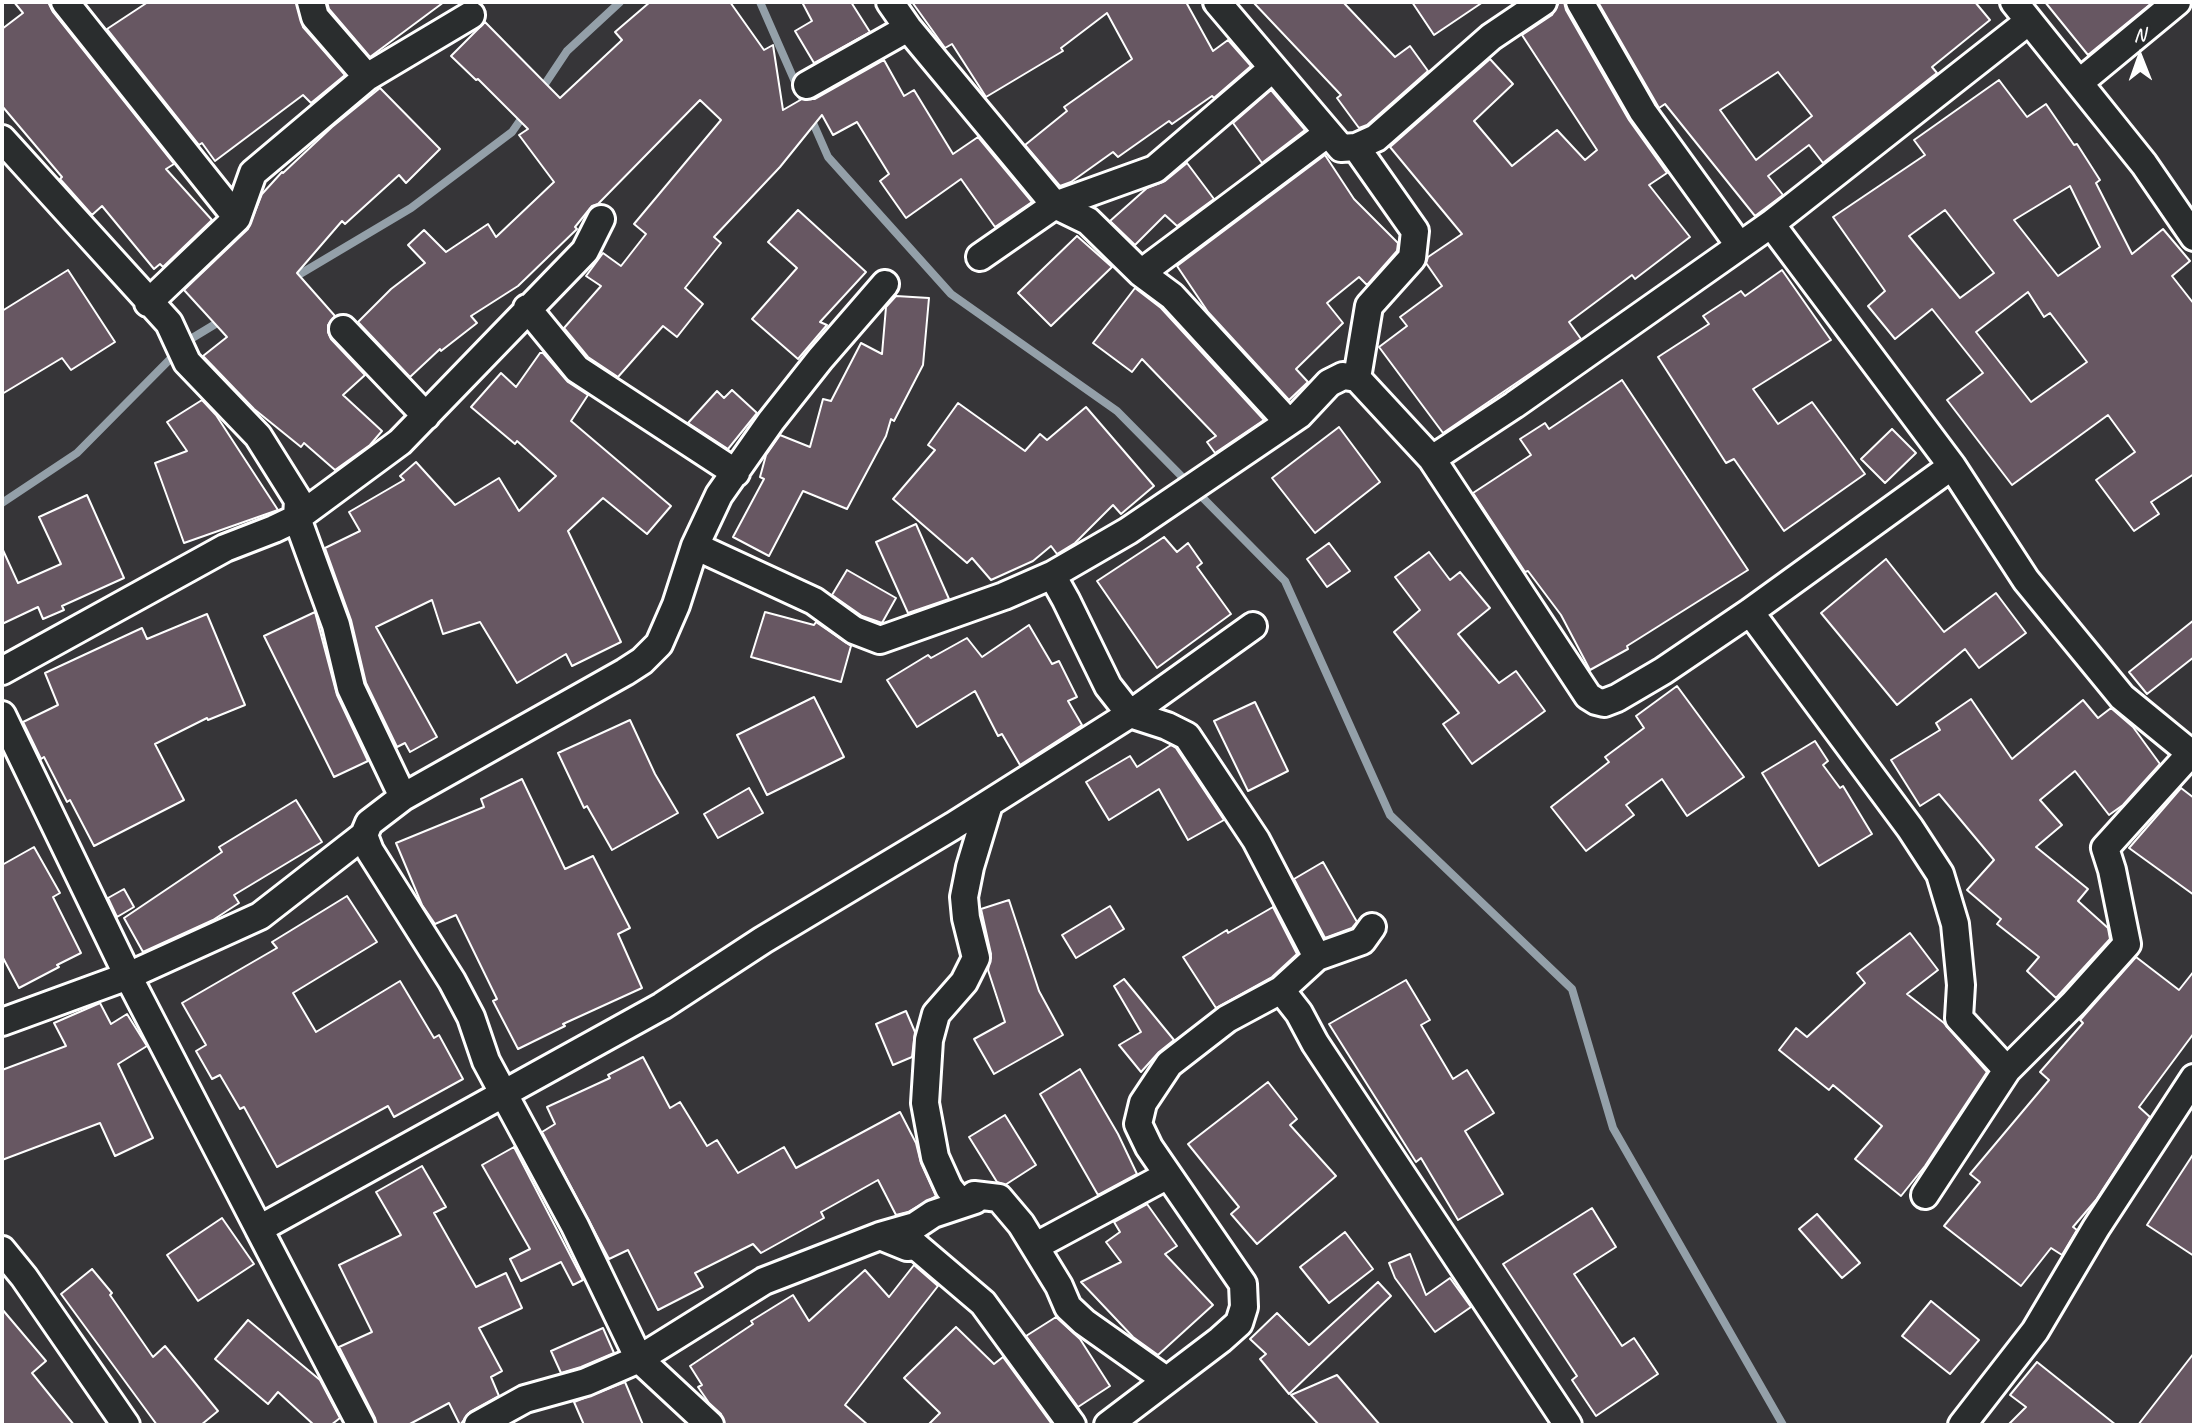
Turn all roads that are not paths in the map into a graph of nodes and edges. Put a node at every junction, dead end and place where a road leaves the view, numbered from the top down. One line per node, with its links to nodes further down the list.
1 (65, 2): 19 (street)
2 (311, 2): 12 (street)
3 (890, 2): 10 (street)
4 (1217, 2): 11 (street)
5 (1543, 2): 17 (street)
6 (1580, 2): 23 (street)
7 (2177, 2): 13 (street)
8 (2022, 11): 13 (street); 21 (street)
9 (471, 15): 12 (street)
10 (908, 28): 14 (street); 18 (street)
11 (1273, 68): 15 (street); 18 (street)
12 (367, 77): 19 (street)
13 (2079, 83): 22 (street)
14 (807, 85)
15 (1328, 134): 17 (street); 25 (street)
16 (2, 139): 27 (street)
17 (1356, 147): 30 (street)
18 (1055, 205): 24 (street); 25 (street)
19 (237, 218): 27 (street)
20 (601, 219): 28 (street)
21 (1771, 224): 23 (street); 34 (street)
22 (2194, 237)
23 (1740, 245): 33 (street)
24 (980, 257)
25 (1141, 273): 32 (street)
26 (886, 284): 35 (street)
27 (148, 303): 36 (street)
28 (527, 308): 31 (street); 35 (street)
29 (343, 329): 31 (street)
30 (1357, 378): 32 (street); 33 (street)
31 (426, 416): 36 (street)
32 (1288, 422): 38 (street)
33 (1432, 459): 39 (street)
34 (1952, 466): 39 (street); 44 (street)
35 (736, 473): 37 (street)
36 (297, 518): 41 (street); 45 (street)
37 (695, 546): 38 (street); 45 (street)
38 (1052, 575): 42 (street)
39 (1750, 612): 53 (street)
40 (1253, 626): 42 (street)
41 (2, 671)
42 (1130, 714): 46 (street); 49 (street)
43 (2, 715): 50 (street)
44 (2193, 755): 53 (street)
45 (403, 797): 47 (street)
46 (989, 804): 55 (street); 58 (street)
47 (364, 835): 50 (street); 55 (street)
48 (1372, 928): 49 (street)
49 (1317, 957): 51 (street)
50 (128, 976): 52 (street); 59 (street)
51 (1281, 990): 56 (street); 71 (street)
52 (2, 1022)
53 (2007, 1070): 57 (street)
54 (2194, 1078): 72 (street)
55 (505, 1093): 59 (street); 63 (street)
56 (1168, 1175): 61 (street); 64 (street)
57 (1926, 1195)
58 (962, 1204): 60 (street); 61 (street)
59 (260, 1229): 66 (street)
60 (880, 1236): 63 (street); 69 (street)
61 (1036, 1246): 64 (street)
62 (2, 1250): 65 (street)
63 (639, 1359): 67 (street); 68 (street)
64 (1166, 1380): 70 (street)
65 (126, 1425)
66 (361, 1425)
67 (478, 1425)
68 (710, 1425)
69 (1072, 1425)
70 (1108, 1425)
71 (1568, 1425)
72 (1962, 1425)

